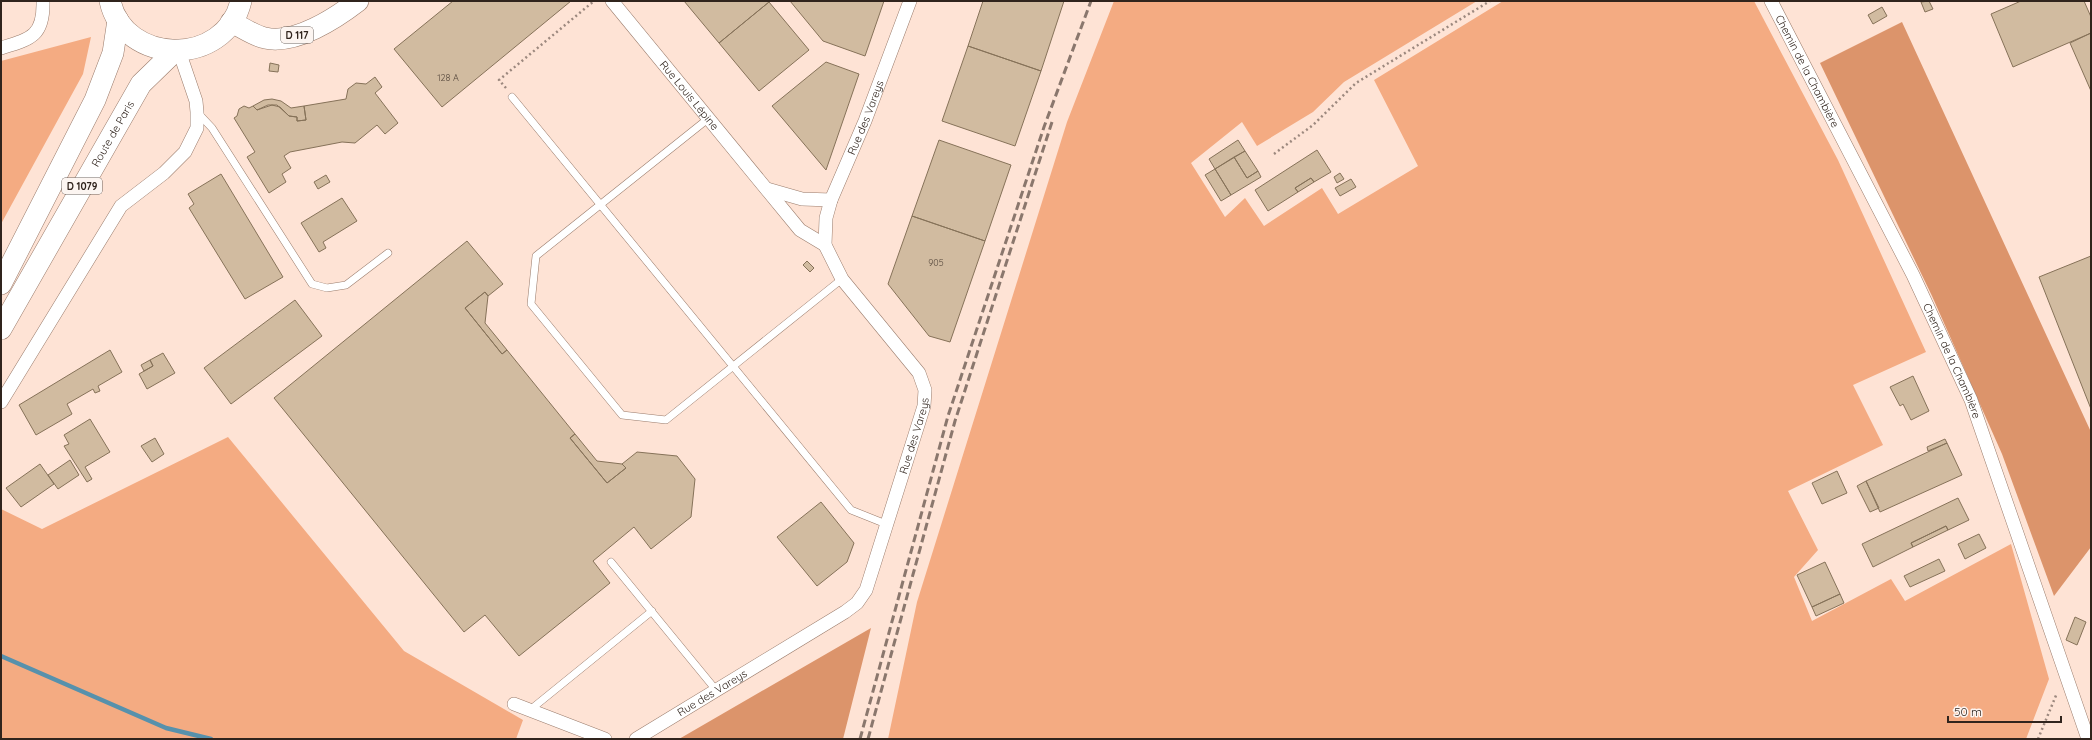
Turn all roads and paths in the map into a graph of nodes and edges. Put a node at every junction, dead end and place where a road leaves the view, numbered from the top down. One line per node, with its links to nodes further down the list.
1 (43, 1): 12 (street)
2 (110, 1): 10 (main road)
3 (241, 1): 11 (main road)
4 (358, 1): 11 (main road, D 117)
5 (594, 1): 14 (path)
6 (612, 1): 16 (street, Rue Louis Lépine)
7 (910, 1): 19 (street, Rue des Vareys)
8 (1490, 1): 17 (path)
9 (1771, 1): 31 (street, Chemin de la Chambière)
10 (118, 20): 13 (main road); 24 (main road, D 1079)
11 (231, 22): 13 (main road)
12 (1, 48)
13 (177, 51): 15 (street); 25 (main road, Route de Paris / D 1079)
14 (512, 97): 20 (lane)
15 (197, 112): 22 (lane); 27 (street)
16 (709, 118): 18 (street, Rue Louis Lépine); 20 (lane)
17 (1274, 154)
18 (767, 189): 19 (street); 21 (street, Rue Louis Lépine)
19 (831, 200): 21 (street, Rue des Vareys)
20 (600, 204): 26 (lane); 26 (lane)
21 (825, 245): 23 (street, Rue des Vareys)
22 (388, 253)
23 (842, 279): 26 (lane); 28 (street, Rue des Vareys)
24 (1, 284)
25 (1, 329)
26 (733, 366): 28 (lane)
27 (1, 402)
28 (886, 524): 32 (street, Rue des Vareys)
29 (612, 562): 30 (lane)
30 (652, 611): 32 (lane); 34 (lane)
31 (2065, 674): 37 (path); 38 (street, Chemin de la Chambière)
32 (716, 690): 36 (street, Rue des Vareys)
33 (514, 704): 34 (street)
34 (530, 710): 35 (street)
35 (605, 739)
36 (636, 739)
37 (2038, 739)
38 (2088, 739)

